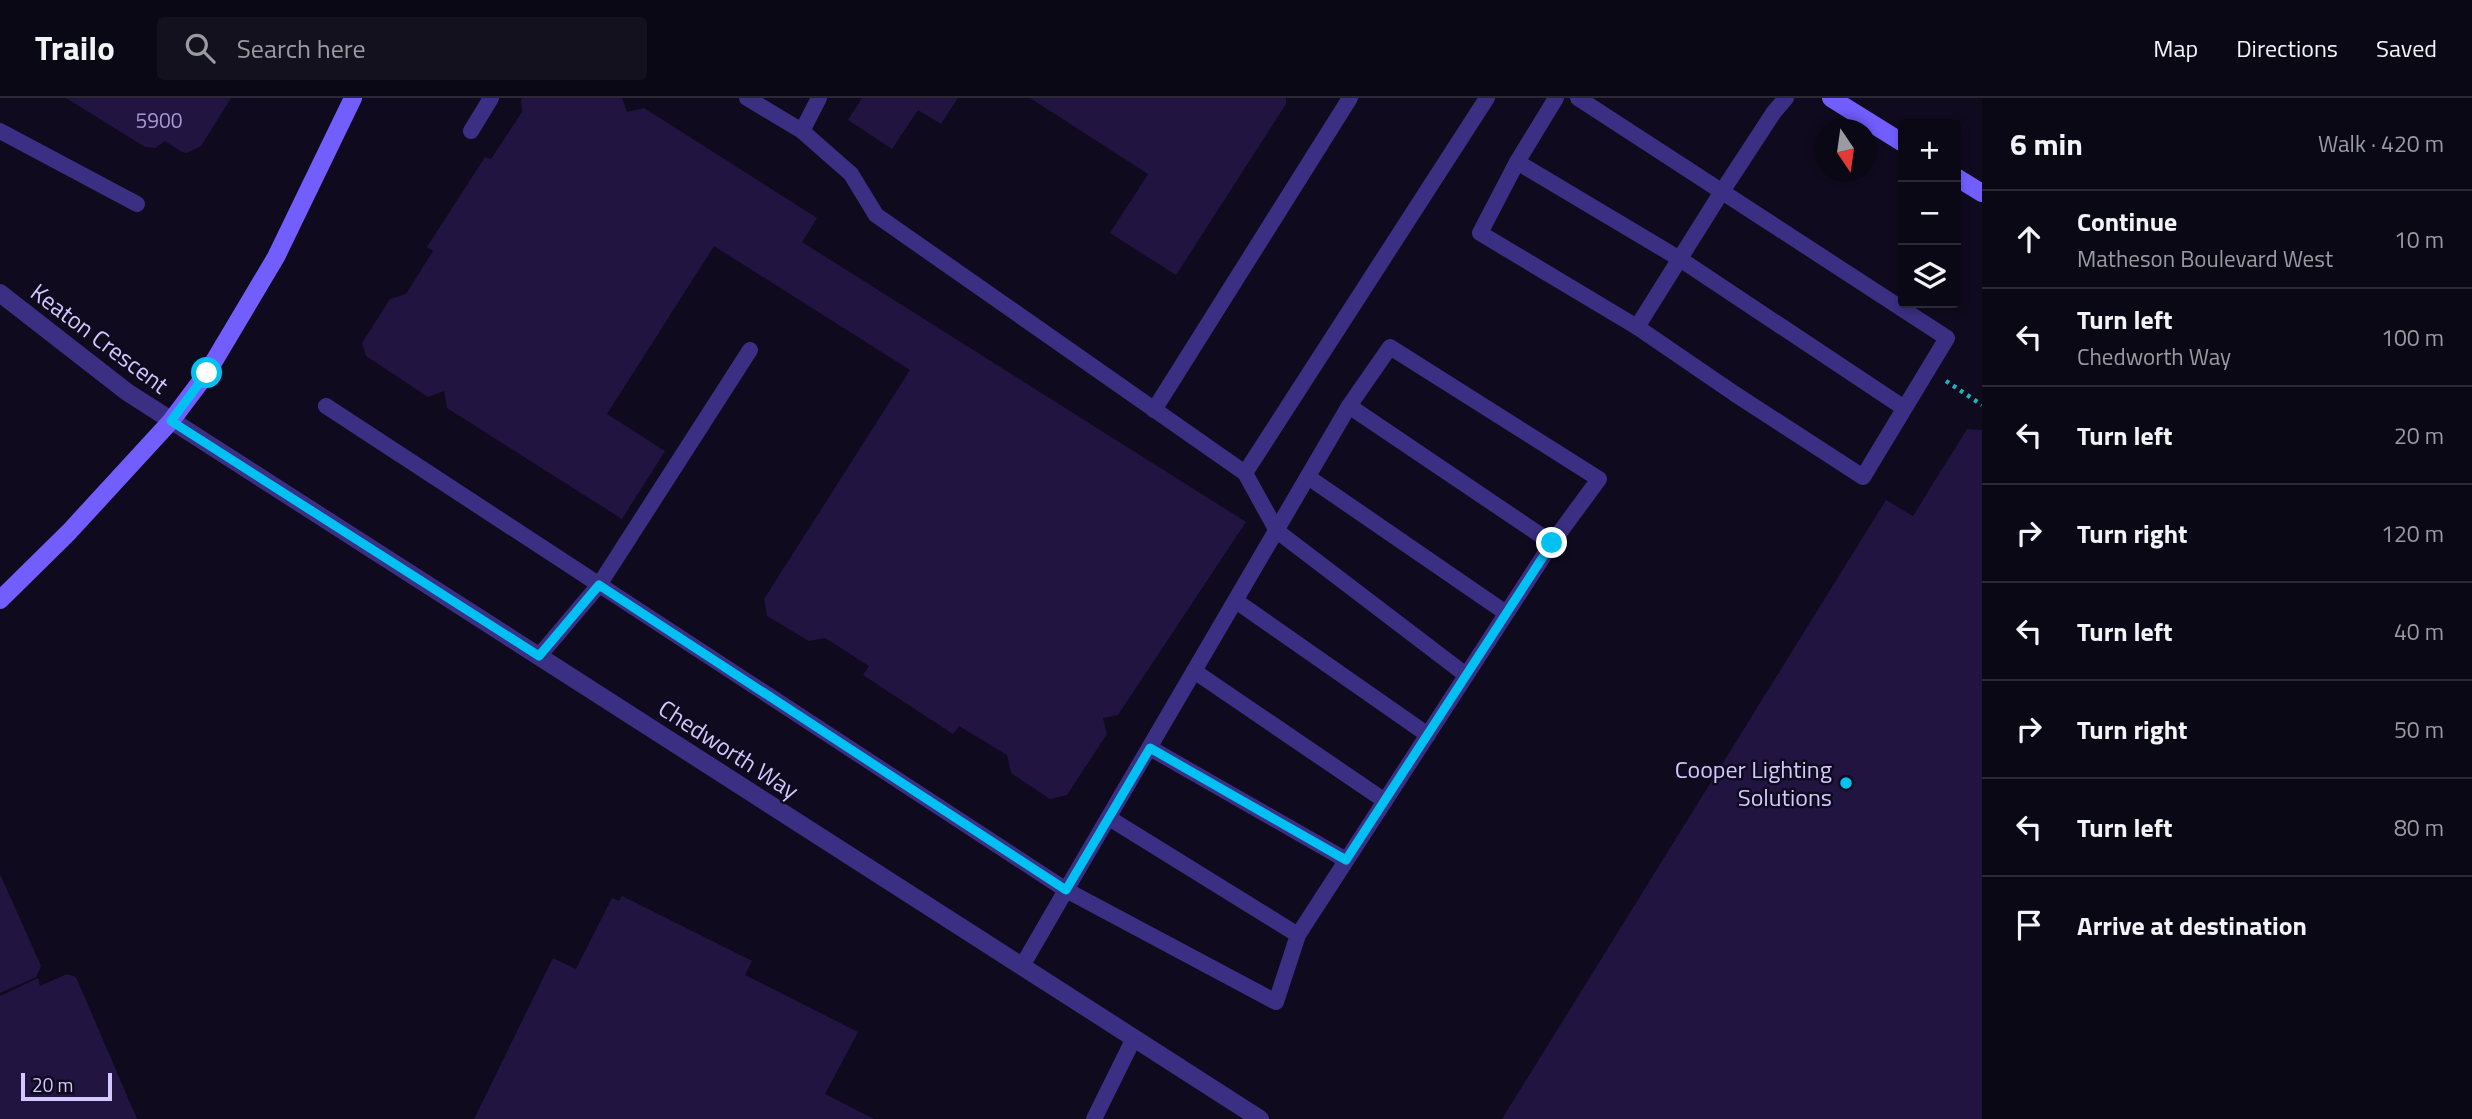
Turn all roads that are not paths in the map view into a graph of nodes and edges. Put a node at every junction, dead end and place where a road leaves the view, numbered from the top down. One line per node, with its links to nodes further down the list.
1 (353, 98): 28 (street)
2 (491, 98): 12 (lane)
3 (747, 98): 13 (lane)
4 (819, 98): 13 (lane)
5 (1350, 98): 27 (lane)
6 (1487, 98): 29 (lane)
7 (1556, 98): 15 (lane)
8 (1578, 98): 17 (lane)
9 (1786, 98): 17 (lane)
10 (1831, 98): 14 (street)
11 (0, 131): 19 (lane)
12 (471, 131)
13 (802, 131): 27 (lane)
14 (1898, 140)
15 (1517, 162): 20 (lane); 22 (lane)
16 (1961, 180): 18 (street)
17 (1721, 193): 20 (lane); 26 (lane)
18 (1982, 193)
19 (137, 204)
20 (1681, 259): 22 (lane); 26 (lane)
21 (0, 293): 28 (street, Keaton Crescent)
22 (1637, 327): 26 (lane)
23 (750, 350): 33 (lane)
24 (326, 405): 33 (lane)
25 (1349, 406): 30 (lane); 32 (lane); 32 (lane)
26 (1904, 408)
27 (1154, 410): 29 (lane)
28 (171, 421): 34 (street); 37 (street, Chedworth Way)
29 (1245, 473): 31 (lane)
30 (1308, 477): 31 (lane); 36 (lane)
31 (1277, 531): 35 (lane); 39 (lane)
32 (1552, 543): 36 (lane)
33 (599, 585): 37 (lane); 45 (lane)
34 (0, 600)
35 (1236, 601): 38 (lane); 40 (lane)
36 (1506, 613): 39 (lane)
37 (539, 656): 47 (street, Chedworth Way)
38 (1194, 671): 41 (lane); 42 (lane)
39 (1466, 675): 40 (lane)
40 (1428, 735): 42 (lane)
41 (1150, 748): 43 (lane); 44 (lane)
42 (1385, 801): 44 (lane)
43 (1109, 818): 45 (lane); 46 (lane)
44 (1346, 860): 46 (lane)
45 (1066, 890): 46 (lane); 47 (lane)
46 (1298, 935)
47 (1022, 966): 48 (street, Chedworth Way)
48 (1134, 1038): 49 (lane); 50 (street, Chedworth Way)
49 (1094, 1119)
50 (1260, 1119)

